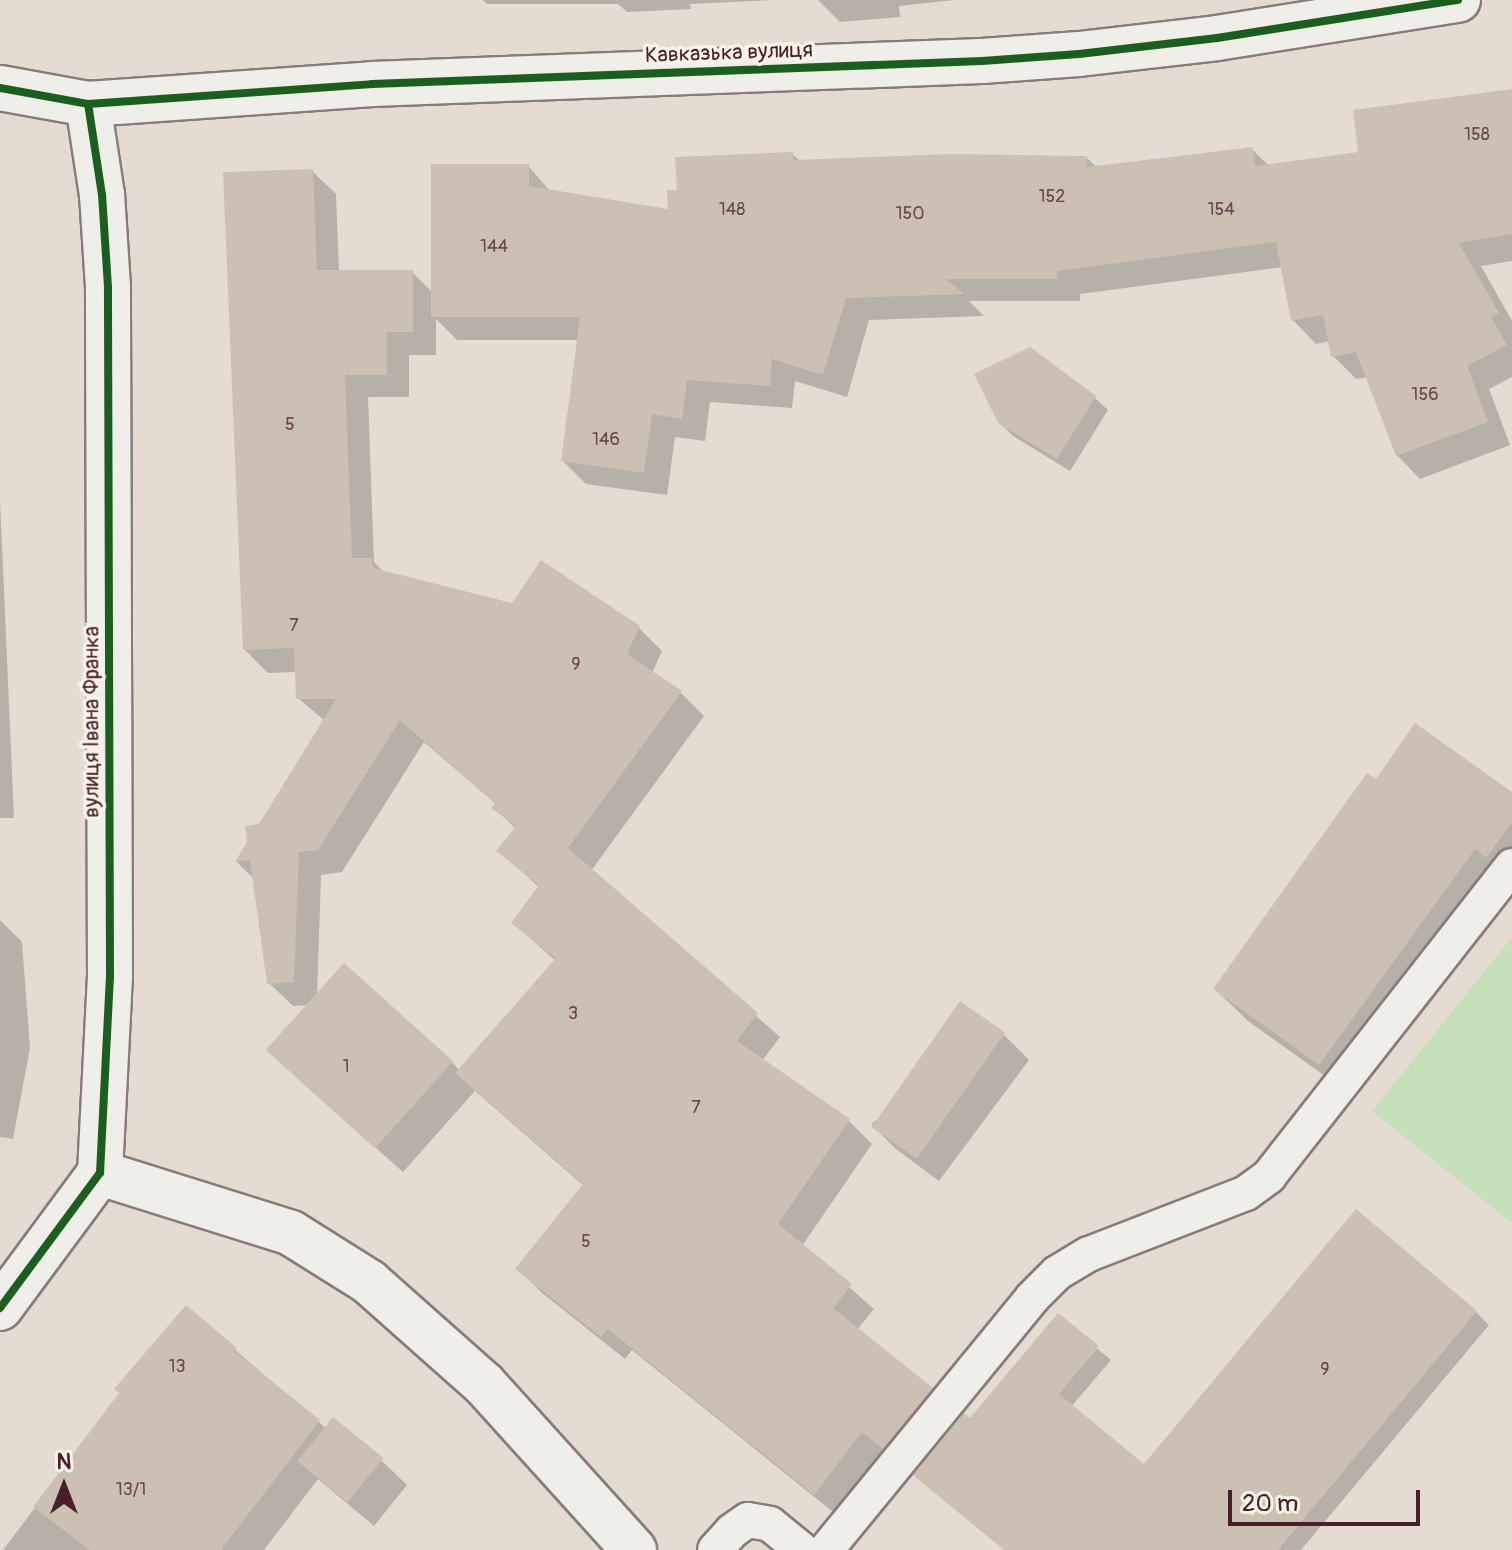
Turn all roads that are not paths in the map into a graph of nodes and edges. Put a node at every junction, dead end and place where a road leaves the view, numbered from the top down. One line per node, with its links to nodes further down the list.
1 (1458, 0): 3 (street, Кавказька вулиця)
2 (0, 88): 3 (street, Кавказька вулиця)
3 (88, 104): 5 (street, вулиця Івана Франка)
4 (1512, 866): 10 (lane)
5 (100, 1173): 6 (street); 7 (street)
6 (0, 1308)
7 (634, 1550)
8 (715, 1550): 9 (lane)
9 (802, 1550)
10 (826, 1550)

